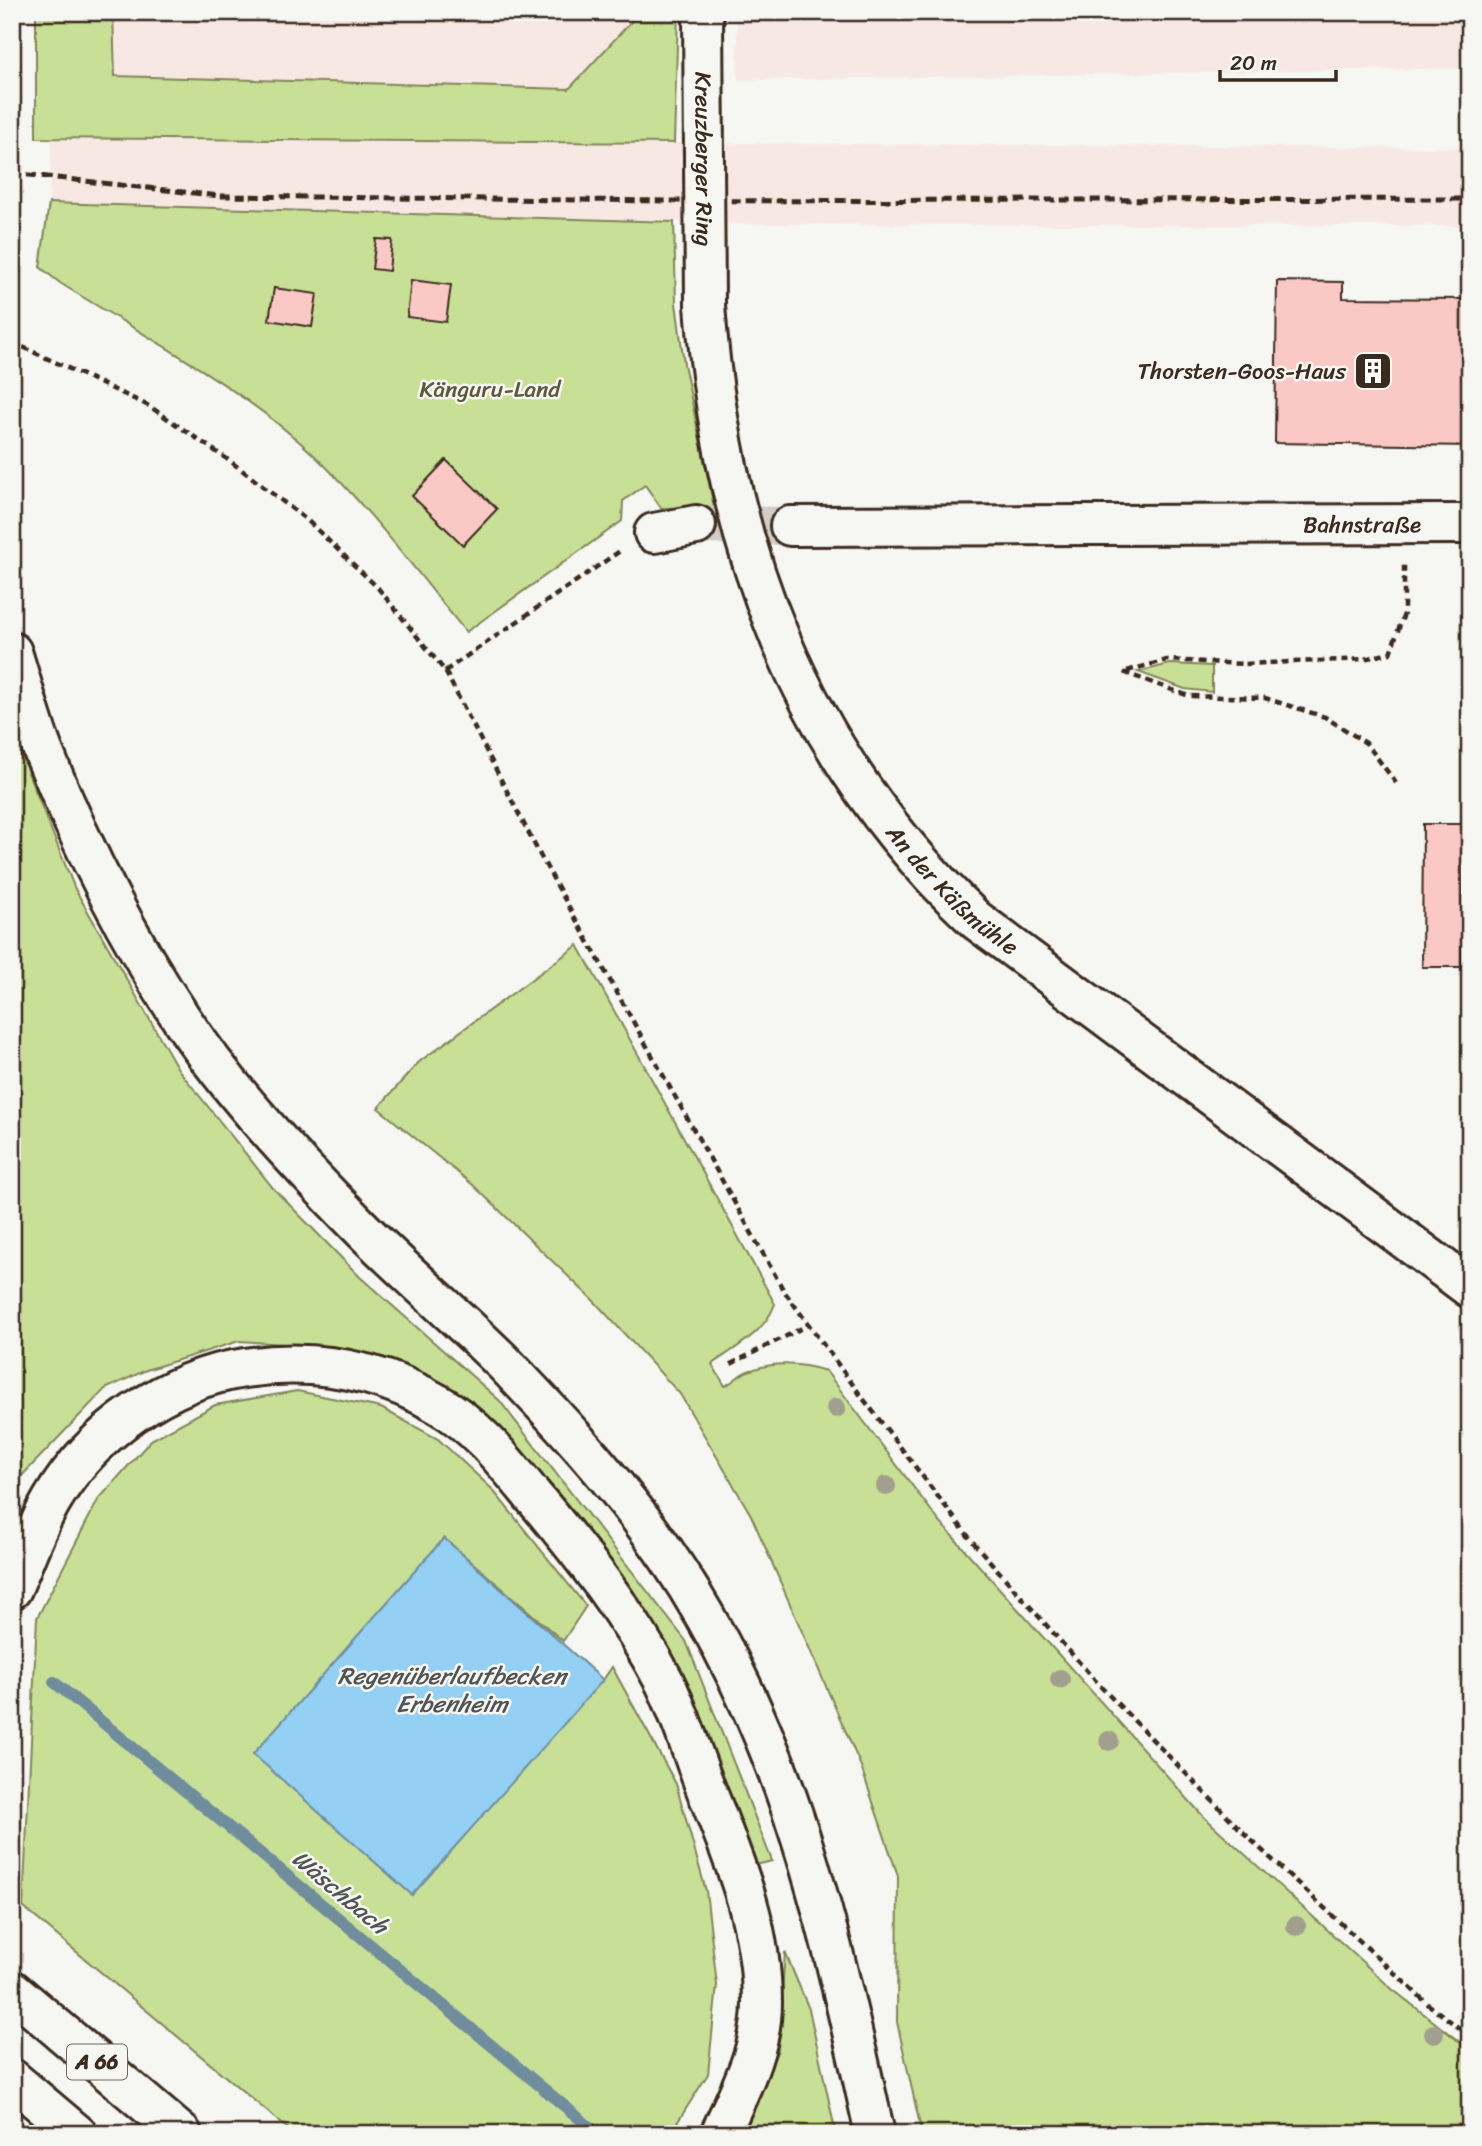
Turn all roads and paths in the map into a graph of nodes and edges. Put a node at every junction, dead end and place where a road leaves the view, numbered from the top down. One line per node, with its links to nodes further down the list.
1 (703, 12): 2 (main road, Kreuzberger Ring, bridge)
2 (705, 305): 12 (main road, An der Käßmühle)
3 (12, 342): 10 (path)
4 (1404, 524): 5 (main road, Bahnstraße); 7 (main road, Bahnstraße); 11 (path)
5 (1470, 524)
6 (696, 525): 8 (main road)
7 (790, 526)
8 (654, 533): 10 (path)
9 (12, 652): 22 (main road)
10 (445, 671): 13 (path)
11 (1396, 783)
12 (1470, 1288)
13 (808, 1325): 14 (path); 17 (path)
14 (731, 1364)
15 (12, 1589): 21 (main road)
16 (12, 1990): 20 (main road, A 66)
17 (1470, 2036)
18 (12, 2079): 19 (main road)
19 (77, 2134)
20 (182, 2134)
21 (720, 2134)
22 (875, 2134)

